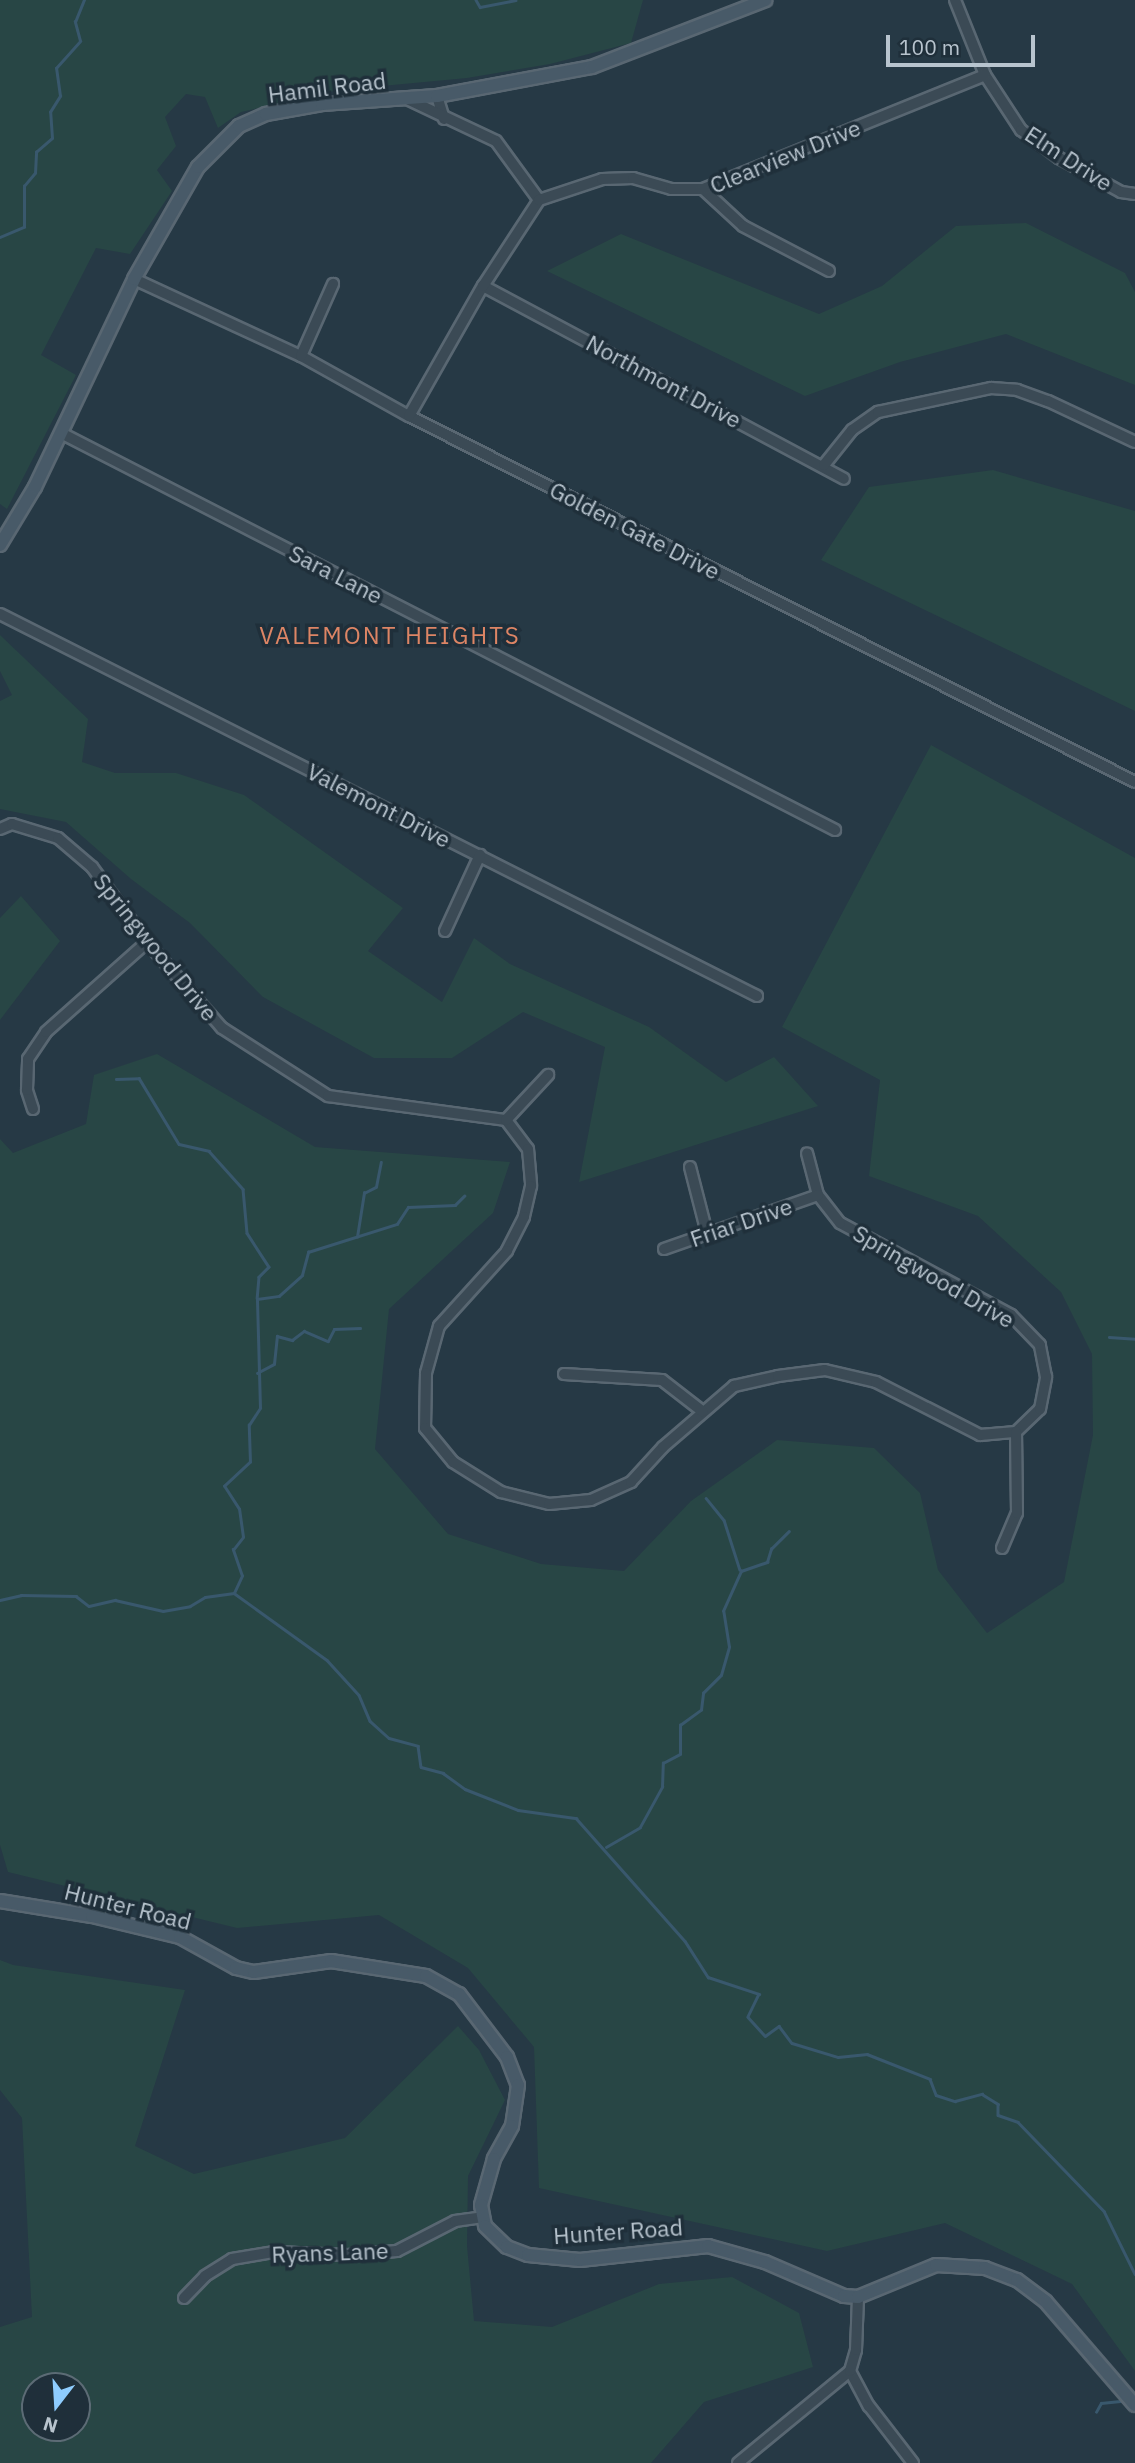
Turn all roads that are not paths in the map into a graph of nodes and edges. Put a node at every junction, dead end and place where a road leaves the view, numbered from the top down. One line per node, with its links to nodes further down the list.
1 (766, 0): 4 (street, Hamil Road)
2 (955, 0): 3 (street, Elm Drive)
3 (985, 75): 7 (street, Clearview Drive); 8 (street, Elm Drive)
4 (437, 96): 5 (street, Hamil Road); 6 (street)
5 (407, 99): 6 (street); 11 (street, Hamil Road)
6 (444, 119): 9 (street)
7 (703, 189): 9 (street, Clearview Drive); 10 (street)
8 (1135, 194)
9 (539, 200): 13 (street)
10 (829, 271)
11 (134, 279): 14 (street, Golden Gate Drive); 16 (street, Hamil Road)
12 (333, 284): 14 (street)
13 (482, 286): 15 (street); 18 (street, Northmont Drive)
14 (301, 356): 15 (street, Golden Gate Drive)
15 (409, 416): 22 (street, Golden Gate Drive)
16 (61, 433): 20 (street, Hamil Road); 24 (street, Sara Lane)
17 (1135, 442): 18 (street)
18 (824, 465): 19 (street, Northmont Drive)
19 (844, 480)
20 (0, 545)
21 (0, 614): 25 (street, Valemont Drive)
22 (1135, 782)
23 (0, 829): 27 (street, Springwood Drive)
24 (835, 830)
25 (480, 855): 26 (street); 28 (street, Valemont Drive)
26 (445, 931)
27 (147, 942): 30 (street); 31 (street, Springwood Drive)
28 (757, 996)
29 (548, 1075): 31 (street)
30 (33, 1109)
31 (506, 1120): 38 (street)
32 (807, 1153): 34 (street, Springwood Drive)
33 (690, 1167): 35 (street)
34 (818, 1195): 35 (street, Friar Drive); 39 (street, Springwood Drive)
35 (706, 1233): 36 (street, Friar Drive)
36 (664, 1249)
37 (564, 1374): 38 (street)
38 (702, 1411): 39 (street)
39 (1016, 1432): 40 (street)
40 (1002, 1549)
41 (0, 1901): 42 (street, Hunter Road)
42 (483, 2217): 43 (street, Hunter Road); 44 (street, Ryans Lane)
43 (858, 2297): 45 (street); 46 (street)
44 (184, 2298)
45 (850, 2371): 47 (street); 48 (street)
46 (1135, 2405)
47 (738, 2463)
48 (913, 2463)

